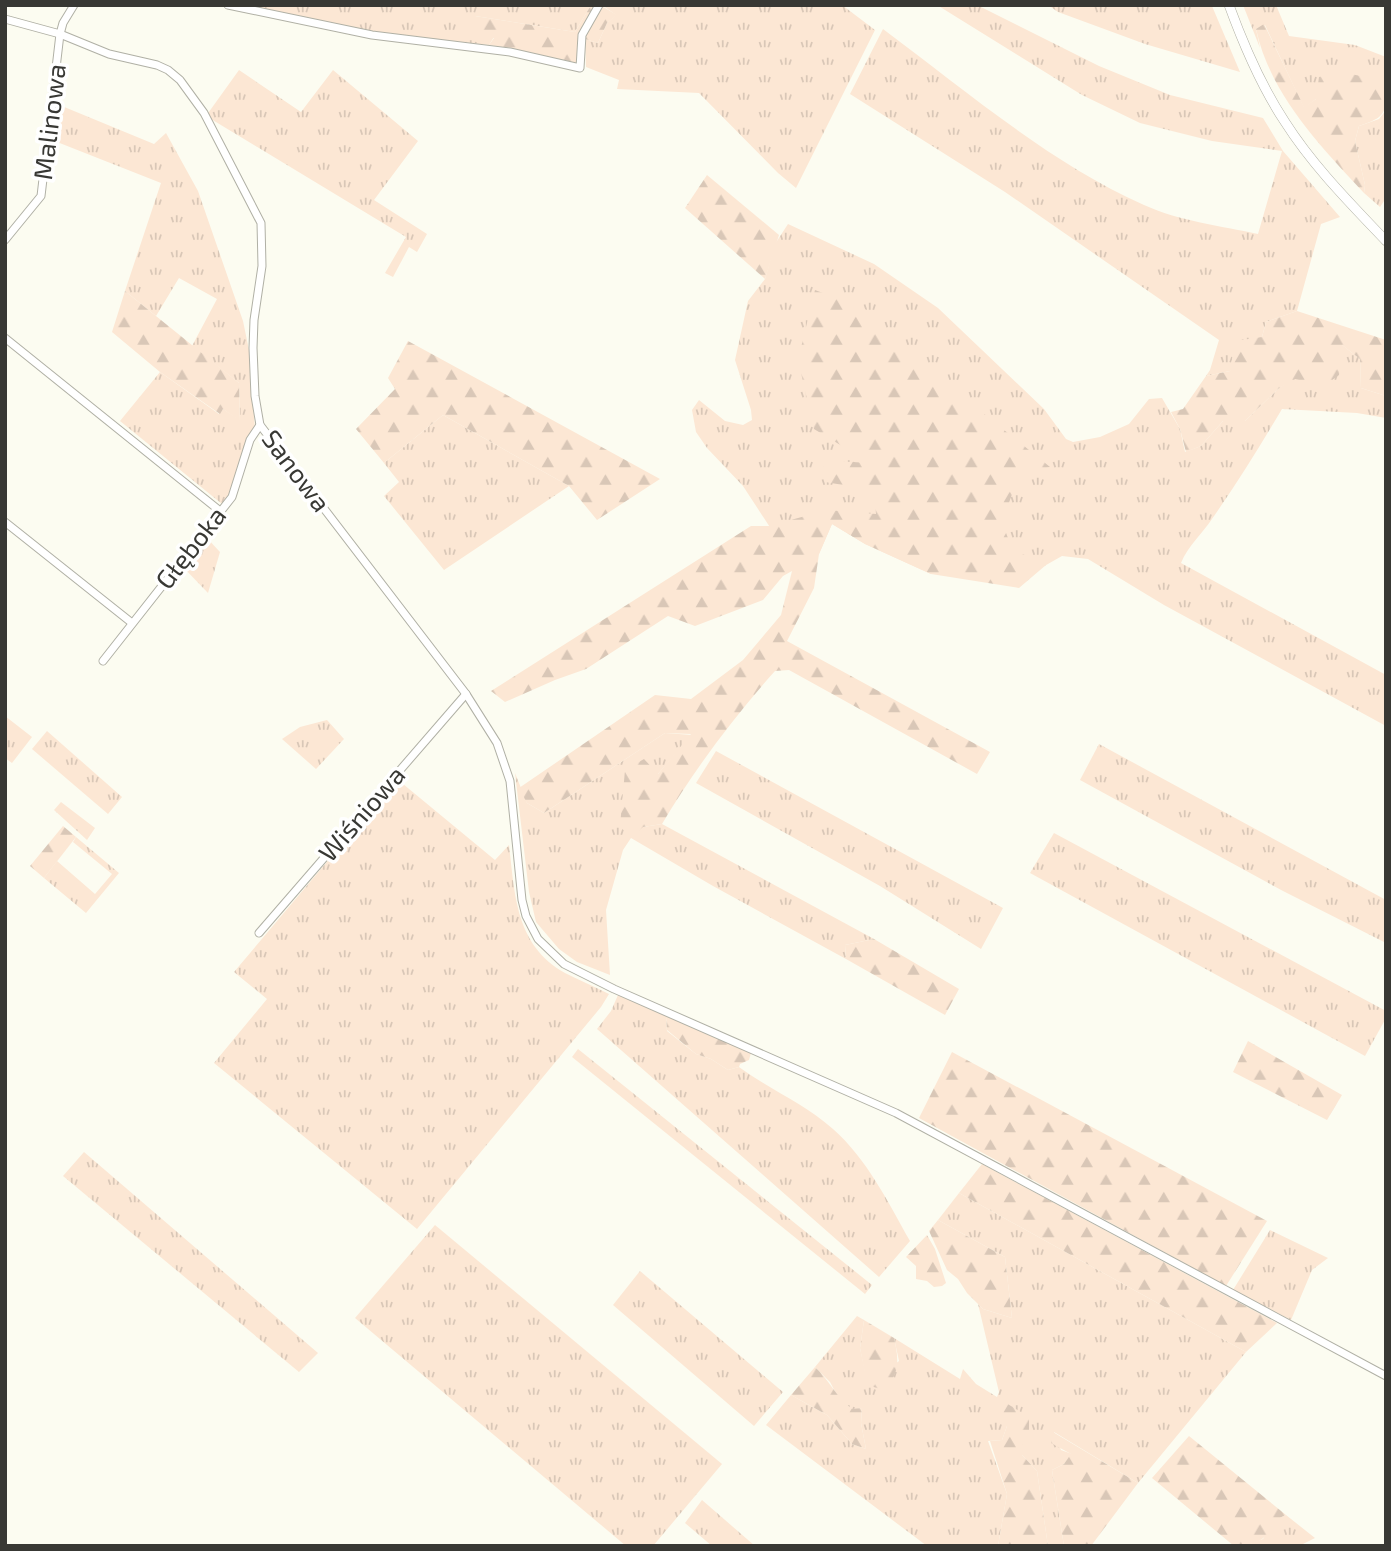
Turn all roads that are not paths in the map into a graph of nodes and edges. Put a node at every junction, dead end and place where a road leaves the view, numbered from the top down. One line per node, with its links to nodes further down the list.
1 (74, 5): 6 (street, Malinowa)
2 (228, 5): 3 (street)
3 (599, 5)
4 (1229, 5): 8 (street)
5 (5, 19): 6 (street, Sanowa)
6 (60, 34): 7 (street, Malinowa); 10 (street, Sanowa)
7 (5, 240)
8 (1386, 241)
9 (5, 338): 11 (street)
10 (260, 425): 11 (street, Głęboka); 15 (street, Sanowa)
11 (220, 511): 13 (street, Głęboka)
12 (5, 522): 13 (street)
13 (132, 623): 14 (street, Głęboka)
14 (103, 661)
15 (466, 694): 16 (street, Wiśniowa); 17 (street, Sanowa)
16 (259, 933)
17 (1386, 1376)

